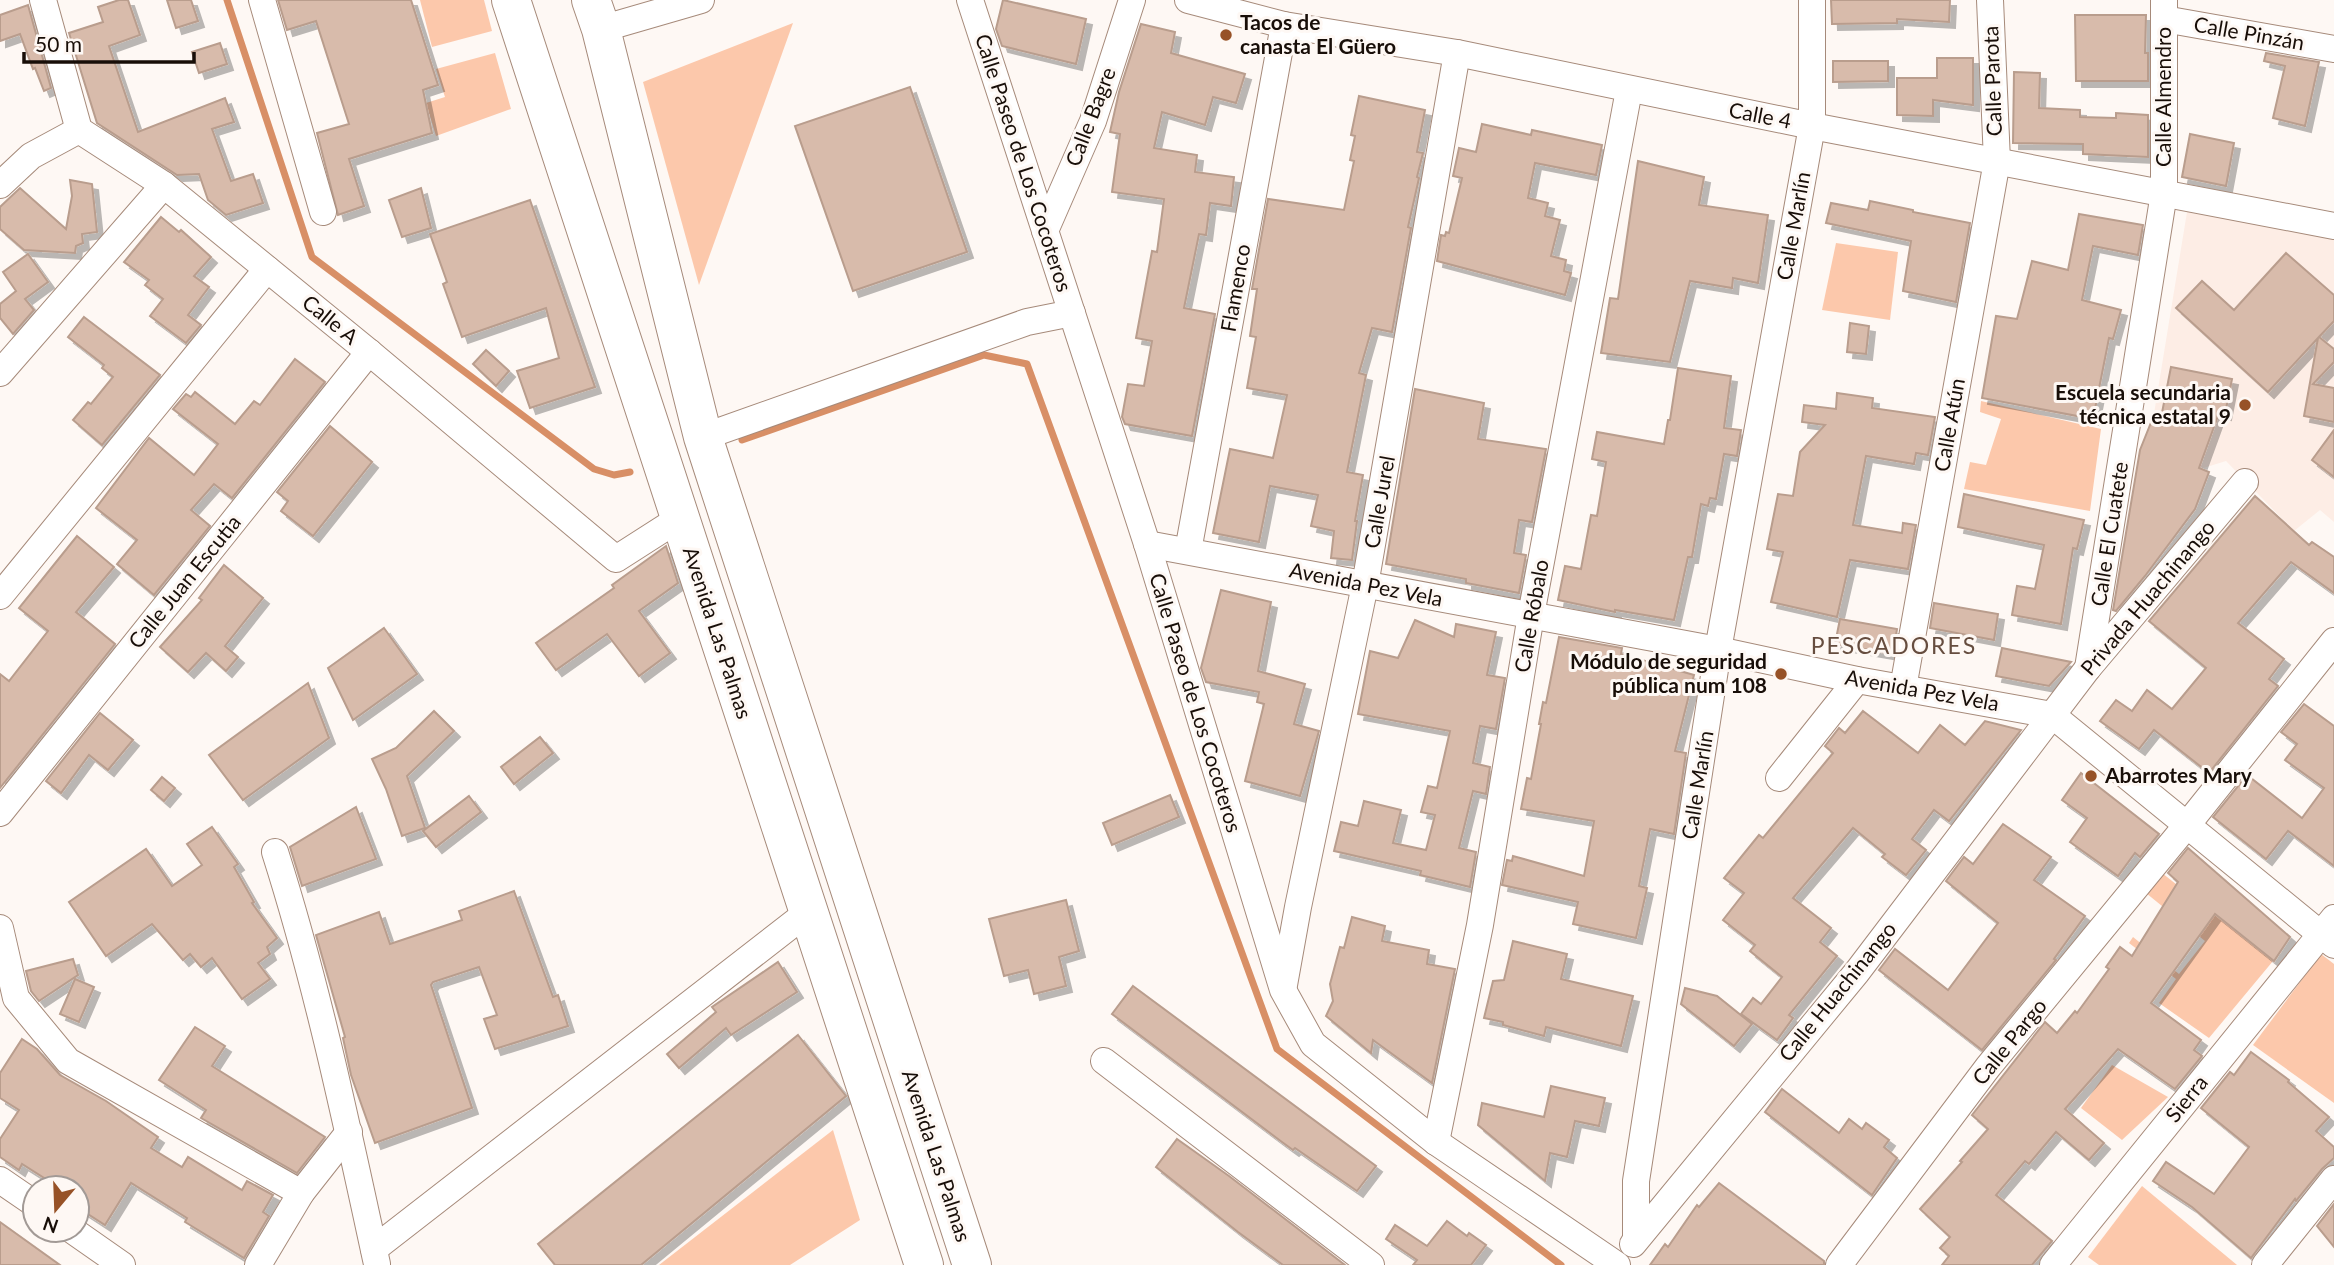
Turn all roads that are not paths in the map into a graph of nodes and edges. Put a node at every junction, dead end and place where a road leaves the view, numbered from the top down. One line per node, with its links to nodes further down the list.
1 (43, 0): 17 (street)
2 (262, 0): 22 (street)
3 (511, 0): 31 (main road, Avenida Las Palmas)
4 (701, 0): 11 (street)
5 (970, 0): 24 (street, Calle Paseo de Los Cocoteros)
6 (1132, 0): 24 (street, Calle Bagre)
7 (1188, 0): 12 (street, Calle 4)
8 (1812, 0): 16 (street, Calle Marlín)
9 (1990, 0): 18 (street, Calle Parota)
10 (2164, 9): 13 (street, Calle Pinzán); 21 (street, Calle Almendro)
11 (596, 14): 29 (main road, Avenida Las Palmas)
12 (1284, 25): 14 (street, Calle 4); 33 (street, Flamenco)
13 (2334, 49)
14 (1457, 53): 15 (street, Calle 4); 34 (street, Calle Jurel)
15 (1629, 90): 16 (street, Calle 4); 36 (street, Calle Róbalo)
16 (1812, 126): 18 (street, Calle 4); 38 (street, Calle Marlín)
17 (79, 130): 19 (street); 20 (street, Calle A)
18 (1997, 161): 21 (street, Calle 4); 41 (street, Calle Atún)
19 (0, 185)
20 (164, 185): 25 (street, Calle A); 28 (street)
21 (2164, 193): 23 (street, Calle 4); 39 (street, Calle El Cuatete)
22 (323, 212)
23 (2334, 226)
24 (1045, 231): 26 (street, Calle Paseo de Los Cocoteros)
25 (267, 269): 27 (street, Calle A); 35 (street)
26 (1072, 313): 29 (street); 32 (street, Calle Paseo de Los Cocoteros)
27 (369, 352): 31 (street, Calle A); 44 (street, Calle Juan Escutia)
28 (0, 373)
29 (703, 437): 64 (main road, Avenida Las Palmas)
30 (2245, 482): 39 (street, Privada Huachinango)
31 (680, 518): 47 (main road, Avenida Las Palmas)
32 (1147, 544): 33 (street, Avenida Pez Vela); 50 (street, Calle Paseo de Los Cocoteros)
33 (1188, 551): 34 (street, Avenida Pez Vela)
34 (1366, 585): 36 (street, Avenida Pez Vela); 50 (street, Calle Jurel)
35 (0, 596)
36 (1531, 615): 38 (street, Avenida Pez Vela); 53 (street, Calle Róbalo)
37 (2334, 641): 45 (street, Calle Pargo)
38 (1718, 650): 40 (street, Avenida Pez Vela); 58 (street, Calle Marlín)
39 (2088, 668): 42 (street, Privada Huachinango)
40 (1857, 680): 41 (street, Avenida Pez Vela); 43 (street)
41 (1903, 688): 42 (street, Avenida Pez Vela)
42 (2052, 715): 45 (street, Avenida Pez Vela); 58 (street, Calle Huachinango)
43 (1779, 778)
44 (0, 813)
45 (2187, 825): 49 (street, Avenida Pez Vela); 67 (street, Calle Pargo)
46 (275, 852): 52 (street)
47 (808, 912): 60 (street); 63 (main road, Avenida Las Palmas)
48 (0, 928): 56 (street)
49 (2330, 932): 68 (street, Sierra)
50 (1283, 990): 53 (street, Calle Paseo de Los Cocoteros)
51 (1104, 1061): 65 (street)
52 (349, 1132): 56 (street); 60 (street)
53 (1436, 1142): 66 (street, Calle Paseo de Los Cocoteros)
54 (2334, 1179): 69 (street)
55 (0, 1180): 57 (street)
56 (301, 1193): 62 (street)
57 (21, 1194)
58 (1636, 1239): 66 (street, Calle Huachinango)
59 (91, 1243): 61 (street)
60 (375, 1257)
61 (122, 1265)
62 (258, 1265)
63 (924, 1265)
64 (972, 1265)
65 (1371, 1265)
66 (1617, 1265)
67 (1839, 1265)
68 (2053, 1265)
69 (2265, 1265)

